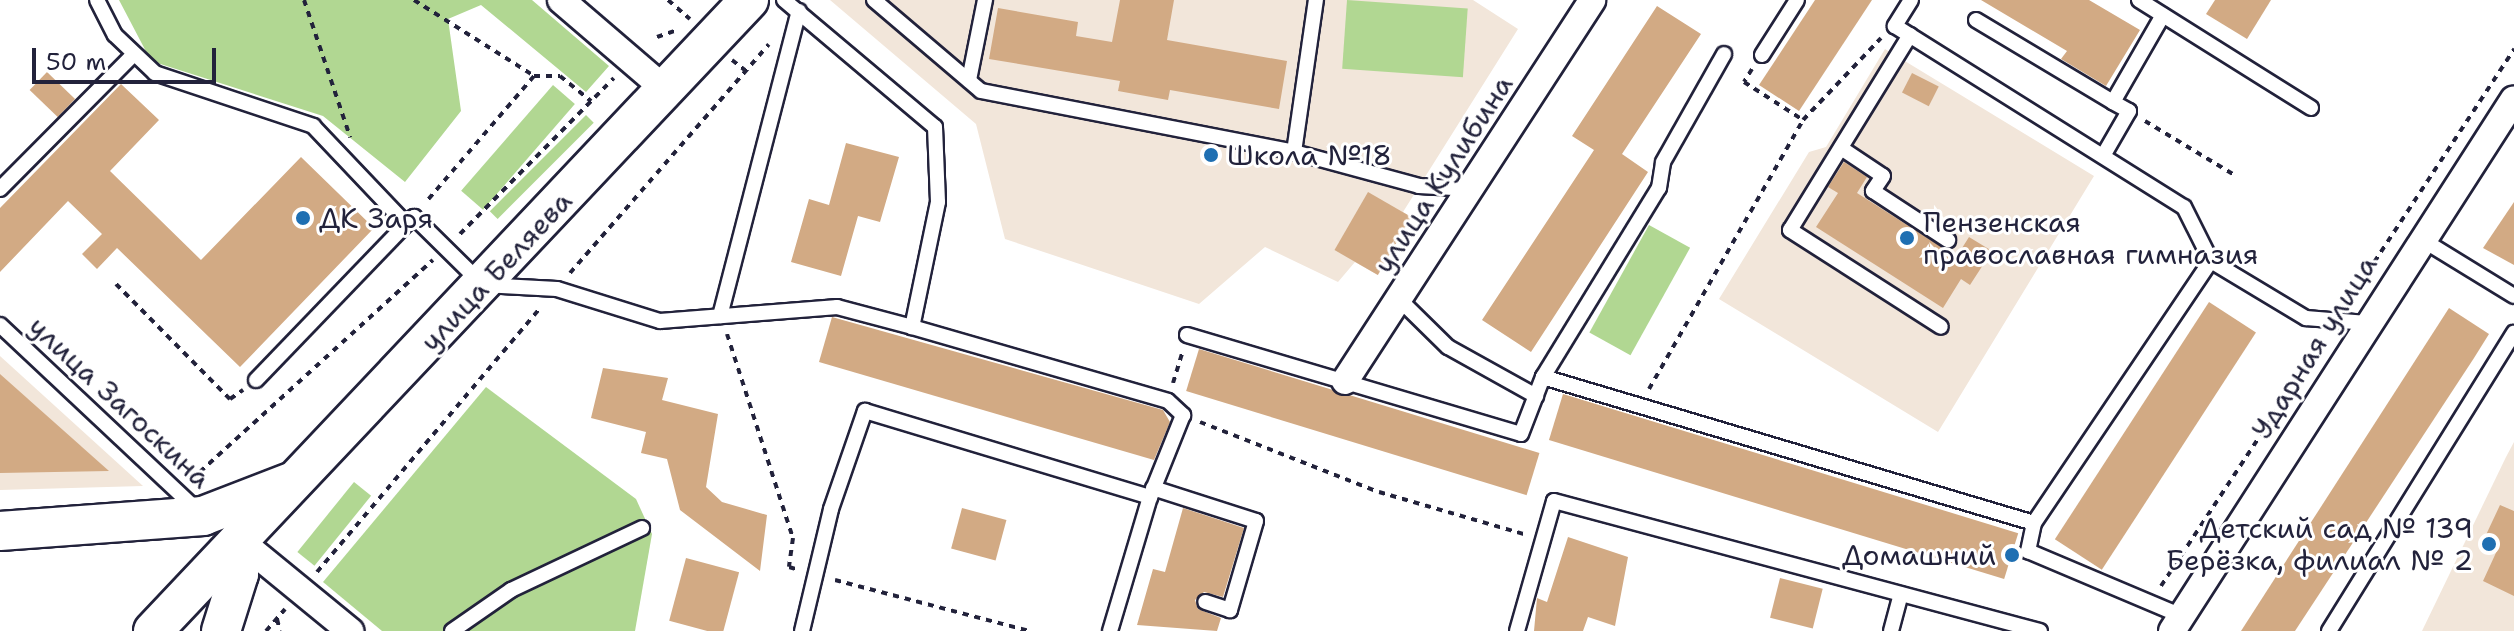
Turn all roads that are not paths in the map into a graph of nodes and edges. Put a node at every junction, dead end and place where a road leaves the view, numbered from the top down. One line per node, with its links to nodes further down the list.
1 (97, 0): 16 (lane)
2 (561, 0): 20 (street)
3 (749, 0): 20 (main road, улица Беляева)
4 (784, 0): 12 (lane)
5 (874, 0): 19 (lane)
6 (985, 0): 19 (lane)
7 (1316, 0): 25 (lane)
8 (1592, 0): 28 (street, улица Кулибина)
9 (1797, 0): 18 (lane)
10 (1911, 0): 15 (lane)
11 (2139, 0): 13 (lane)
12 (799, 11): 36 (lane); 39 (lane)
13 (2163, 15): 22 (lane); 23 (lane)
14 (1976, 20): 22 (lane)
15 (1910, 35): 24 (lane); 26 (lane)
16 (134, 54): 27 (lane); 29 (lane)
17 (1724, 54): 43 (lane)
18 (1762, 55)
19 (969, 80): 25 (lane)
20 (666, 90): 33 (main road, улица Беляева)
21 (2514, 99): 30 (street, Ударная улица)
22 (2113, 102): 26 (lane)
23 (2311, 108)
24 (1841, 148): 31 (lane); 40 (lane)
25 (1294, 152): 28 (lane)
26 (2103, 156): 32 (lane)
27 (0, 189)
28 (1471, 189): 35 (street, улица Кулибина)
29 (410, 220): 33 (lane); 44 (lane)
30 (2421, 239): 34 (lane); 37 (street, Ударная улица)
31 (1948, 240)
32 (2211, 261): 37 (lane); 50 (lane)
33 (483, 285): 36 (lane); 47 (main road, улица Беляева)
34 (2514, 296)
35 (1400, 300): 45 (street, улица Кулибина); 46 (lane)
36 (720, 316): 39 (lane)
37 (2367, 323): 56 (street, Ударная улица)
38 (0, 325): 49 (lane, улица Загоскина)
39 (912, 327): 48 (lane)
40 (1941, 327)
41 (2514, 333): 66 (lane)
42 (1187, 335): 45 (lane)
43 (1543, 377): 46 (lane); 50 (lane)
44 (256, 380)
45 (1345, 381): 46 (lane)
46 (1536, 396)
47 (298, 480): 49 (main road); 53 (main road, улица Беляева)
48 (1152, 492): 55 (lane); 61 (lane); 62 (lane)
49 (203, 516): 52 (main road)
50 (2034, 523): 56 (lane)
51 (642, 528): 60 (lane)
52 (0, 531)
53 (239, 540): 57 (main road, улица Беляева); 58 (main road); 59 (street)
54 (1901, 594): 63 (lane); 64 (lane); 65 (lane)
55 (1205, 602)
56 (2175, 627)
57 (153, 631)
58 (221, 631)
59 (350, 631)
60 (452, 631)
61 (802, 631)
62 (1110, 631)
63 (1517, 631)
64 (1891, 631)
65 (2040, 631)
66 (2329, 631)

